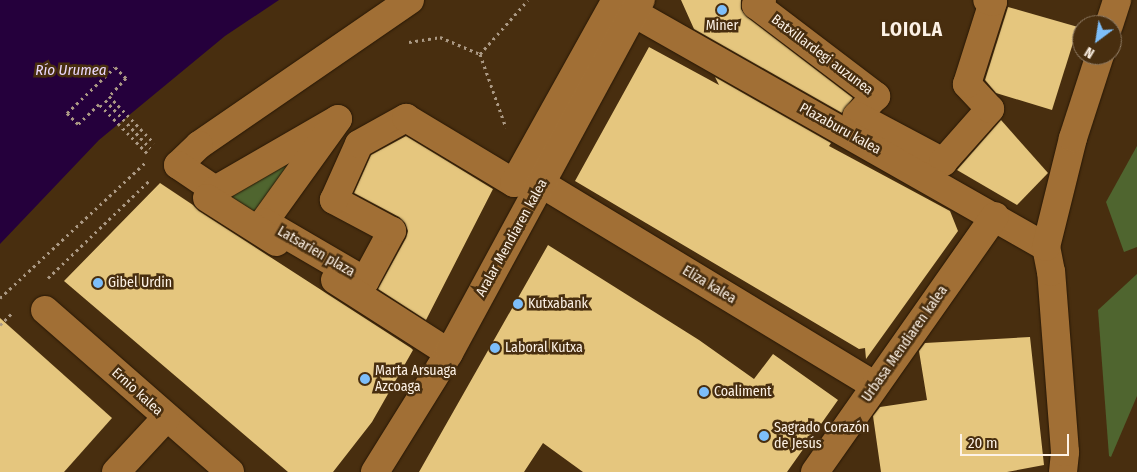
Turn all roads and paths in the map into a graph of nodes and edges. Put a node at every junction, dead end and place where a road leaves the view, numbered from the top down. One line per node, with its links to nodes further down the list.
1 (410, 0): 15 (street, Latsarien plaza)
2 (528, 0): 9 (path)
3 (762, 0): 4 (street, Batxillardegi auzunea)
4 (987, 0)
5 (1117, 0): 7 (street)
6 (630, 4): 15 (street, Aralar Mendiaren kalea); 17 (street, Plazaburu kalea)
7 (1112, 15)
8 (403, 43): 9 (path)
9 (480, 54): 15 (path)
10 (1097, 65): 18 (street)
11 (105, 100): 13 (path)
12 (160, 150): 14 (path)
13 (156, 154)
14 (151, 157)
15 (532, 177): 20 (street, Aralar Mendiaren kalea); 21 (street, Eliza kalea)
16 (207, 198): 20 (street)
17 (995, 216): 18 (street, Plazaburu kalea); 21 (street, Urbasa Mendiaren kalea)
18 (1046, 246): 27 (street)
19 (45, 310): 22 (street, Ernio kalea)
20 (449, 353): 25 (street, Aralar Mendiaren kalea)
21 (876, 386): 26 (street, Urbasa Mendiaren kalea)
22 (166, 418): 23 (street); 24 (street, Ernio kalea)
23 (116, 472)
24 (230, 472)
25 (375, 472)
26 (815, 472)
27 (1063, 472)

